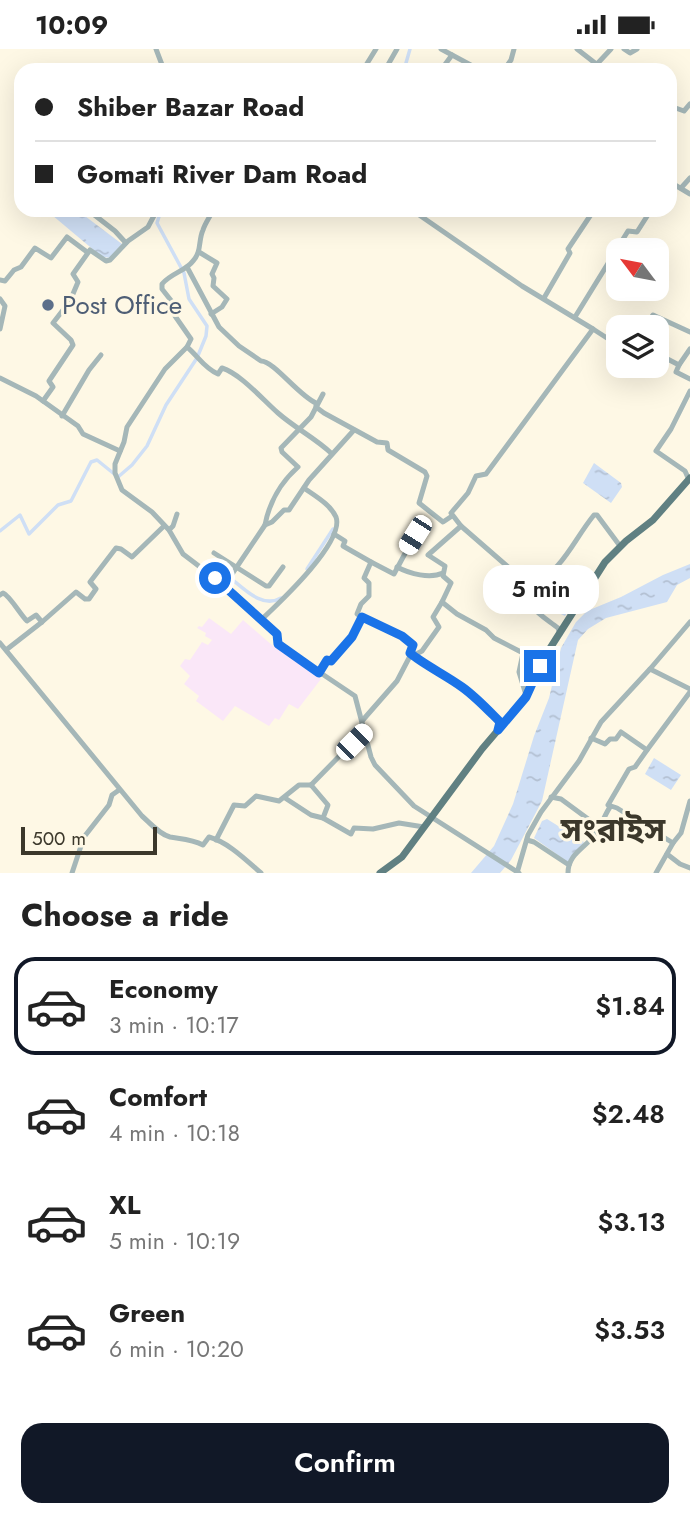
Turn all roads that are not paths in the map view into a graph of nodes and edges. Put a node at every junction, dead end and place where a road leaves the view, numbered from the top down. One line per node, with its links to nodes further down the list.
1 (441, 49): 6 (street)
2 (577, 49): 9 (street)
3 (611, 49): 10 (street)
4 (625, 49): 5 (street)
5 (636, 49)
6 (452, 55): 7 (street); 8 (street)
7 (446, 63)
8 (467, 63)
9 (596, 63)
10 (598, 63)
11 (690, 177): 13 (street)
12 (677, 186): 13 (street)
13 (681, 188): 14 (street)
14 (690, 194)
15 (97, 217): 21 (street)
16 (153, 217): 21 (street)
17 (209, 217): 22 (street)
18 (422, 217): 26 (street)
19 (589, 217): 26 (street)
20 (647, 217): 29 (street)
21 (126, 243): 23 (street)
22 (199, 252): 24 (street); 28 (street)
23 (87, 253): 25 (street); 44 (street)
24 (183, 269): 28 (street); 35 (street)
25 (0, 280)
26 (544, 298): 29 (street)
27 (0, 299): 31 (street)
28 (211, 314): 45 (street)
29 (575, 317): 32 (street)
30 (669, 323): 33 (street)
31 (0, 329)
32 (593, 329): 34 (street); 54 (street)
33 (690, 332)
34 (606, 337)
35 (187, 347): 47 (street); 49 (street)
36 (690, 349): 39 (street)
37 (101, 355): 46 (street)
38 (669, 360): 39 (street)
39 (679, 365): 41 (street)
40 (0, 378): 44 (street)
41 (690, 379)
42 (690, 391): 51 (street)
43 (323, 394): 45 (street)
44 (43, 401): 46 (street)
45 (316, 407): 47 (street); 48 (street)
46 (62, 416): 49 (street)
47 (299, 429): 50 (street); 55 (street)
48 (354, 430): 50 (street); 54 (street)
49 (120, 451): 57 (street)
50 (331, 453): 52 (street)
51 (689, 479): 60 (main road)
52 (304, 488): 55 (street); 58 (street)
53 (177, 514): 57 (street)
54 (452, 516): 56 (street)
55 (265, 525): 65 (street)
56 (461, 526): 66 (street); 68 (street)
57 (167, 528): 67 (street); 73 (street)
58 (334, 534): 62 (street); 72 (street)
59 (415, 535): 64 (street)
60 (620, 546): 68 (street); 75 (main road)
61 (214, 553): 65 (street)
62 (371, 562): 64 (street); 71 (street)
63 (283, 567): 65 (street)
64 (397, 567): 66 (street)
65 (236, 568): 67 (street)
66 (443, 573): 70 (street)
67 (224, 586): 72 (street)
68 (530, 586): 75 (street)
69 (0, 595): 73 (street)
70 (442, 602): 78 (street); 82 (street)
71 (362, 617): 78 (street); 80 (street)
72 (261, 620): 80 (street)
73 (42, 622): 77 (street)
74 (690, 622): 79 (street)
75 (560, 634): 82 (main road)
76 (0, 643): 77 (street)
77 (6, 650): 89 (street)
78 (412, 656): 83 (street); 84 (street)
79 (650, 669): 81 (street); 86 (street)
80 (319, 673): 83 (street)
81 (690, 691): 87 (street)
82 (526, 697): 84 (main road)
83 (362, 721): 85 (street)
84 (498, 730): 95 (main road)
85 (364, 731): 88 (street); 95 (street)
86 (591, 738): 87 (street); 90 (street)
87 (647, 750): 93 (street)
88 (311, 785): 91 (street); 94 (street)
89 (119, 790): 98 (street); 105 (street)
90 (551, 797): 97 (street); 99 (street)
91 (285, 798): 94 (street); 98 (street)
92 (690, 800): 100 (street)
93 (610, 807): 97 (street); 100 (street)
94 (323, 818): 96 (street)
95 (432, 818): 96 (main road); 104 (street)
96 (424, 827): 107 (main road)
97 (598, 827): 102 (street)
98 (216, 840): 106 (street)
99 (527, 840): 102 (street); 104 (street)
100 (673, 843): 101 (street)
101 (667, 854): 103 (street); 109 (street)
102 (569, 865): 108 (street)
103 (690, 868)
104 (517, 871)
105 (72, 873)
106 (261, 873)
107 (380, 873)
108 (568, 873)
109 (656, 873)

